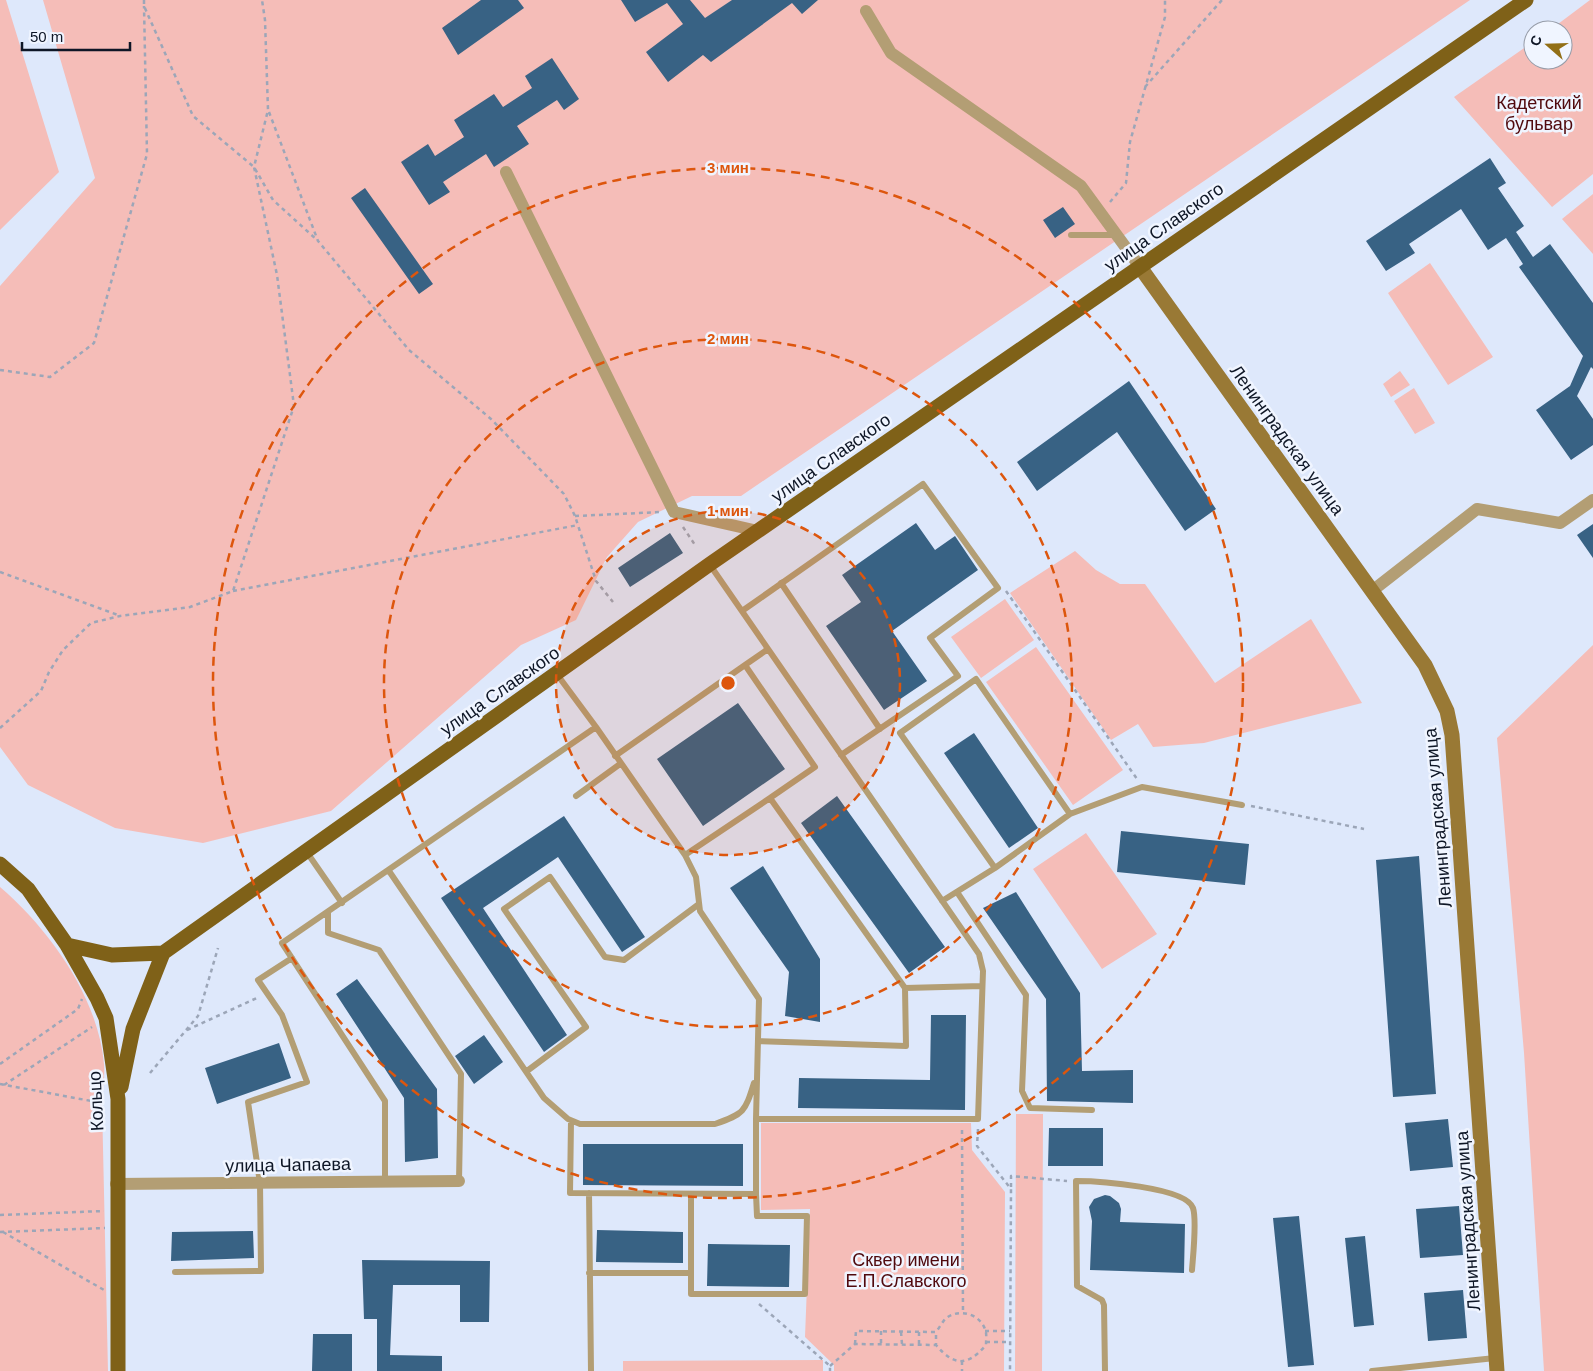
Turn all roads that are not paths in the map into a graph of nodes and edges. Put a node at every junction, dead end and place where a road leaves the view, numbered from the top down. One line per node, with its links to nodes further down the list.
1 (1526, 0): 6 (main road, улица Славского)
2 (866, 11): 5 (street)
3 (506, 172): 8 (street)
4 (1072, 235): 5 (lane)
5 (1116, 235): 6 (street)
6 (1140, 267): 8 (main road, улица Славского); 11 (street, Ленинградская улица)
7 (1593, 500): 11 (street)
8 (758, 531): 9 (main road, улица Славского)
9 (710, 564): 12 (lane); 15 (main road, улица Славского)
10 (781, 583): 12 (lane); 17 (lane); 17 (lane)
11 (1372, 591): 58 (street, Ленинградская улица)
12 (742, 611): 13 (lane)
13 (768, 649): 14 (lane); 18 (lane)
14 (745, 665): 19 (lane); 22 (lane)
15 (556, 673): 16 (lane); 25 (main road, улица Славского)
16 (596, 727): 19 (lane); 29 (lane)
17 (880, 729): 18 (lane)
18 (841, 755): 31 (lane)
19 (615, 756): 20 (lane)
20 (620, 764): 21 (lane); 26 (lane)
21 (576, 796)
22 (770, 798): 26 (lane); 39 (lane)
23 (1242, 805): 24 (lane)
24 (1070, 814): 28 (lane); 28 (lane)
25 (306, 851): 32 (lane); 36 (main road, улица Славского)
26 (685, 855): 33 (lane)
27 (0, 864): 35 (main road, Кольцо)
28 (995, 868): 30 (lane)
29 (389, 870): 32 (lane); 41 (lane)
30 (957, 892): 31 (lane); 44 (lane)
31 (942, 901): 38 (lane)
32 (342, 903): 34 (lane)
33 (699, 904): 40 (lane); 41 (lane)
34 (328, 913): 37 (lane); 48 (lane)
35 (67, 945): 36 (main road); 43 (main road, Кольцо)
36 (163, 953): 43 (main road)
37 (292, 958): 47 (lane); 49 (lane)
38 (982, 986): 39 (lane); 45 (lane)
39 (905, 988): 40 (lane)
40 (758, 1042): 42 (lane)
41 (527, 1071): 46 (lane)
42 (756, 1075): 45 (lane); 46 (lane)
43 (118, 1099): 50 (main road, Кольцо)
44 (1092, 1110)
45 (756, 1119): 53 (lane)
46 (571, 1121): 51 (lane)
47 (384, 1181): 48 (street, улица Чапаева); 49 (street, улица Чапаева)
48 (459, 1181)
49 (260, 1183): 50 (street, улица Чапаева); 55 (lane)
50 (116, 1184): 59 (main road, Кольцо)
51 (589, 1193): 52 (lane); 56 (lane)
52 (691, 1194): 53 (lane); 57 (lane)
53 (756, 1194): 57 (lane)
54 (1192, 1270): 61 (lane)
55 (175, 1272)
56 (590, 1273): 57 (lane); 60 (lane)
57 (690, 1273)
58 (1497, 1364): 62 (lane)
59 (118, 1371)
60 (591, 1371)
61 (1105, 1371)
62 (1372, 1371)

